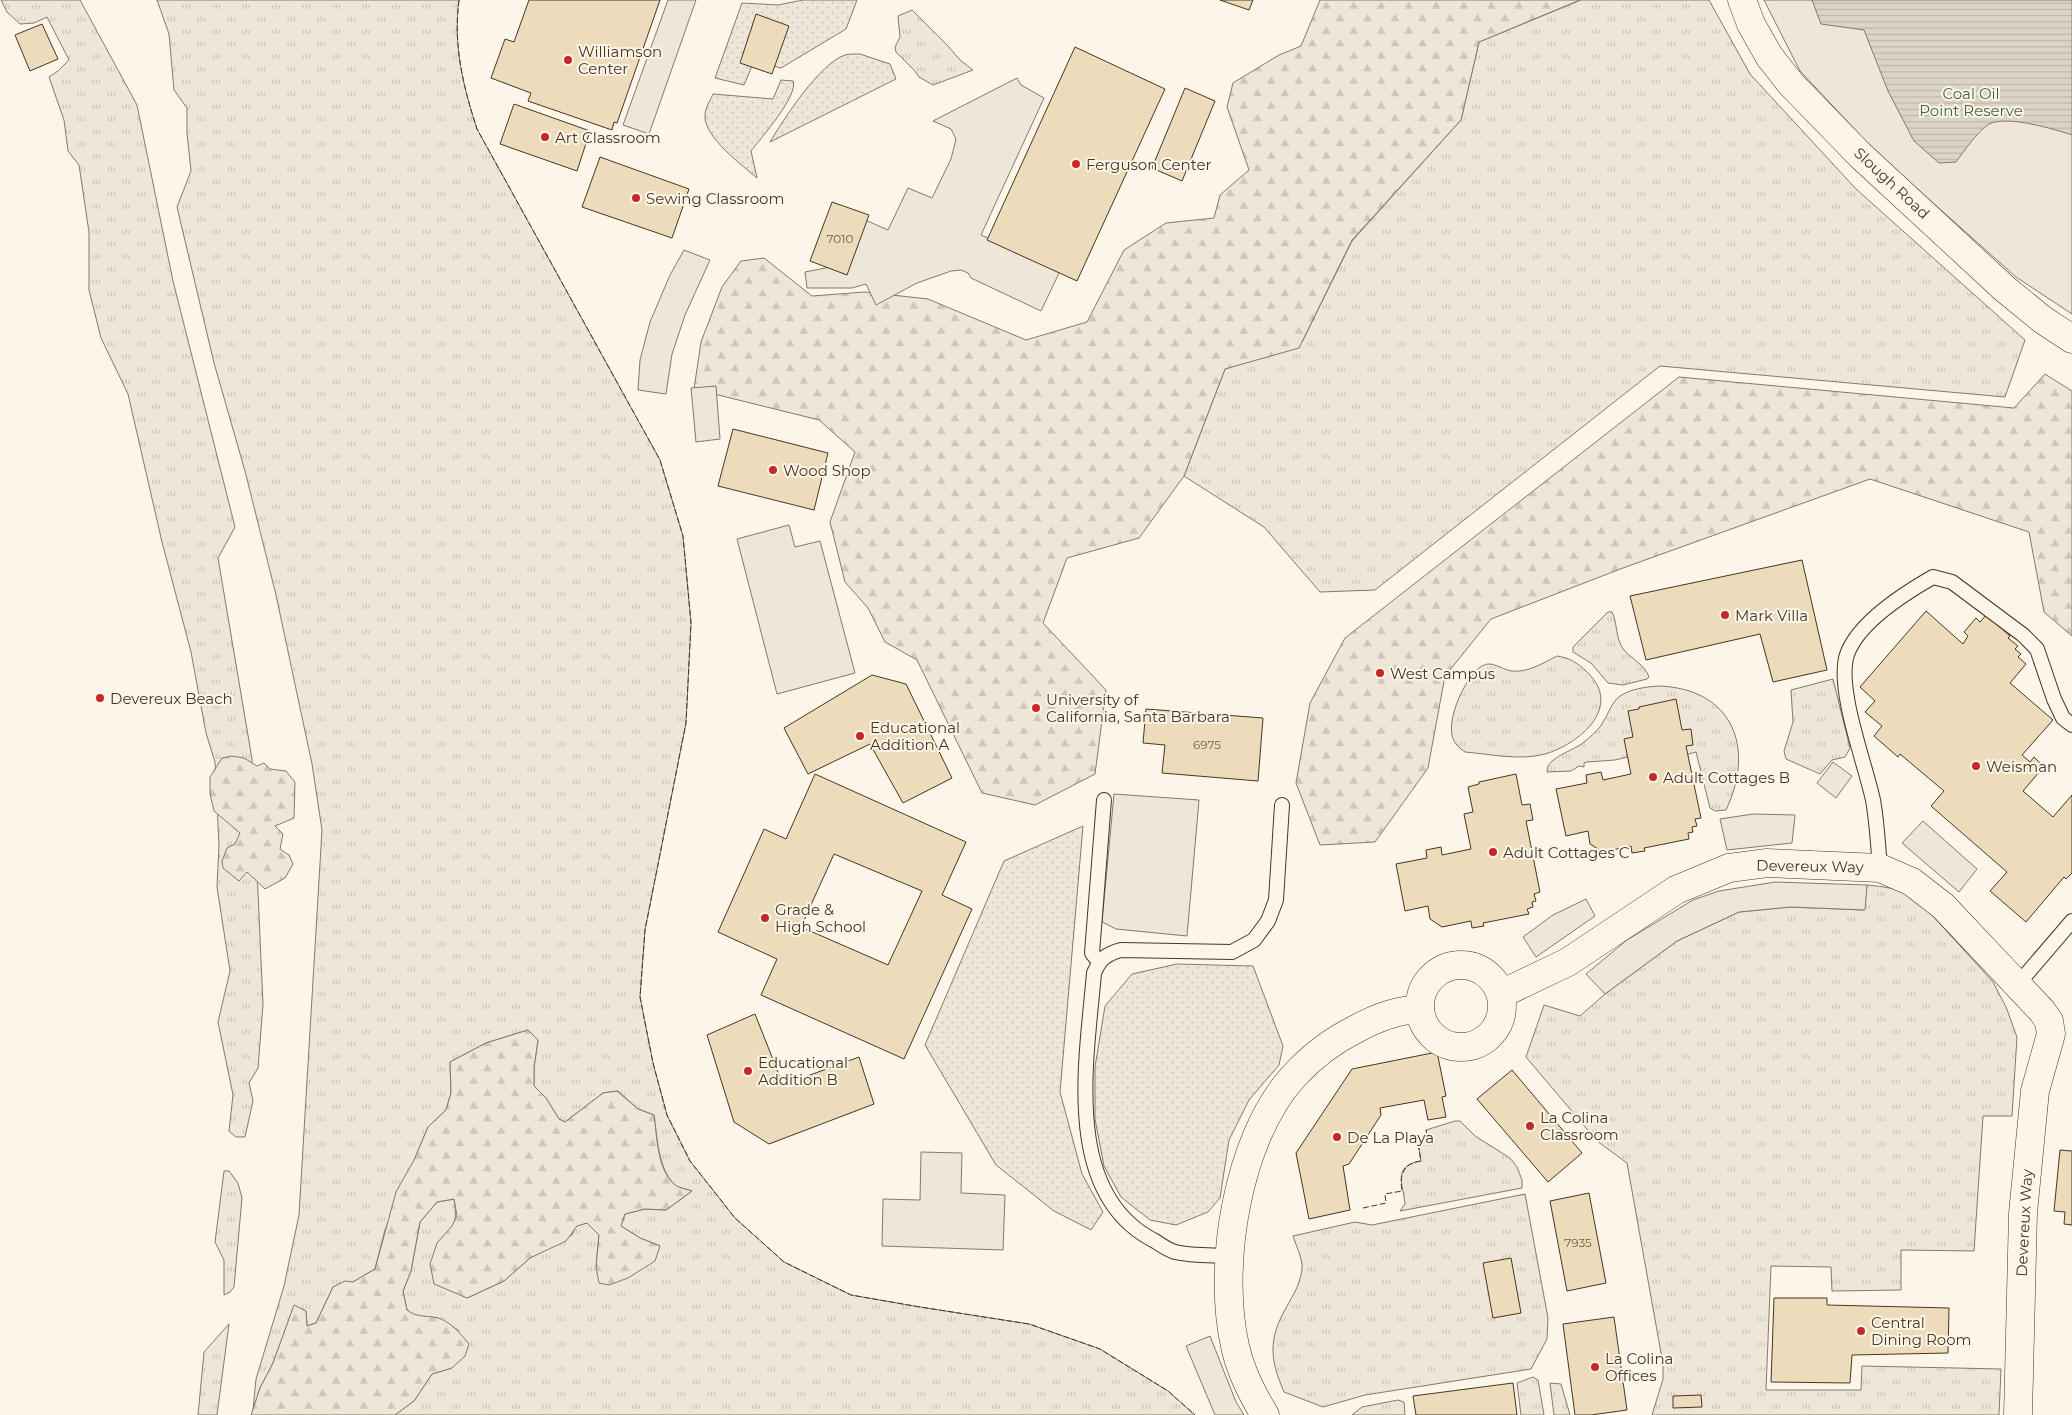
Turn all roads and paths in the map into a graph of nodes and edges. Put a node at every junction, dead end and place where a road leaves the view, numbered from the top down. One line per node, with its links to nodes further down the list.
1 (1742, 0): 2 (street, Slough Road)
2 (2072, 339)
3 (2072, 725): 6 (lane)
4 (1104, 800): 8 (lane)
5 (1282, 805): 8 (lane)
6 (1880, 868): 9 (street, Devereux Way); 10 (street, Devereux Way)
7 (2072, 921): 9 (lane)
8 (1099, 962): 13 (lane)
9 (2018, 984): 12 (street, Devereux Way)
10 (1501, 994): 11 (street); 11 (street)
11 (1420, 1009): 13 (street)
12 (2061, 1029): 15 (street, Devereux Way)
13 (1228, 1256): 14 (street)
14 (1264, 1415)
15 (2018, 1415)

